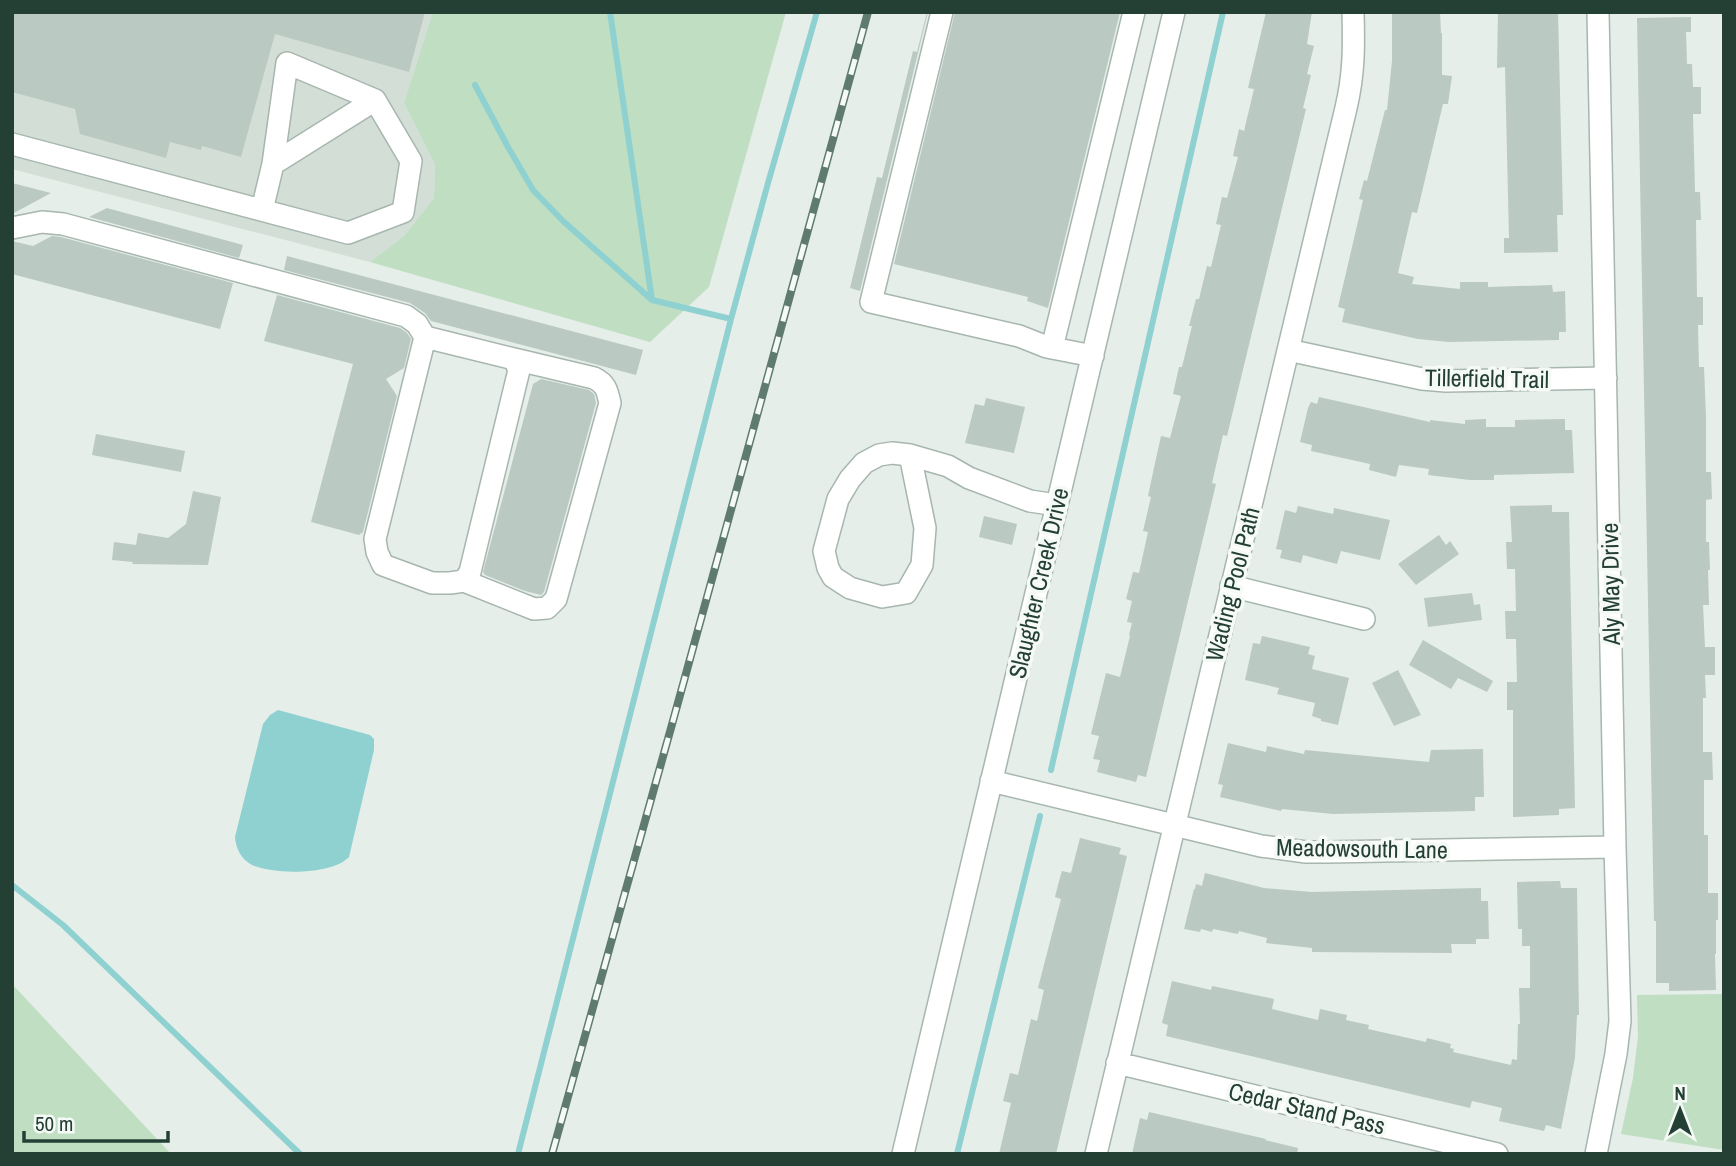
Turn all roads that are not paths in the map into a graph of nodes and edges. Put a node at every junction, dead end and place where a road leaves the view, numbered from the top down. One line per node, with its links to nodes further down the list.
1 (942, 12): 12 (street)
2 (1134, 12): 12 (street)
3 (1174, 12): 14 (street, Slaughter Creek Drive)
4 (1353, 12): 13 (street, Wading Pool Path)
5 (1598, 12): 16 (street, Aly May Drive)
6 (375, 100): 8 (street); 8 (street); 9 (street)
7 (12, 144): 9 (street)
8 (273, 164): 9 (street)
9 (262, 210)
10 (12, 228): 11 (street)
11 (425, 337): 15 (street); 19 (street)
12 (1052, 348): 14 (street)
13 (1288, 350): 16 (street, Tillerfield Trail); 20 (street, Wading Pool Path)
14 (1093, 356): 18 (street, Slaughter Creek Drive)
15 (514, 359): 19 (street); 19 (street)
16 (1606, 378): 24 (street, Aly May Drive)
17 (911, 455): 17 (street); 18 (street)
18 (1057, 505): 22 (street, Slaughter Creek Drive)
19 (464, 581)
20 (1231, 586): 21 (street); 23 (street, Wading Pool Path)
21 (1364, 619)
22 (991, 781): 23 (street, Meadowsouth Lane); 26 (street, Slaughter Creek Drive)
23 (1174, 826): 24 (street, Meadowsouth Lane); 25 (street, Wading Pool Path)
24 (1615, 847): 29 (street, Aly May Drive)
25 (1117, 1063): 27 (street, Wading Pool Path); 28 (street, Cedar Stand Pass)
26 (903, 1154)
27 (1096, 1154)
28 (1497, 1154)
29 (1596, 1154)

